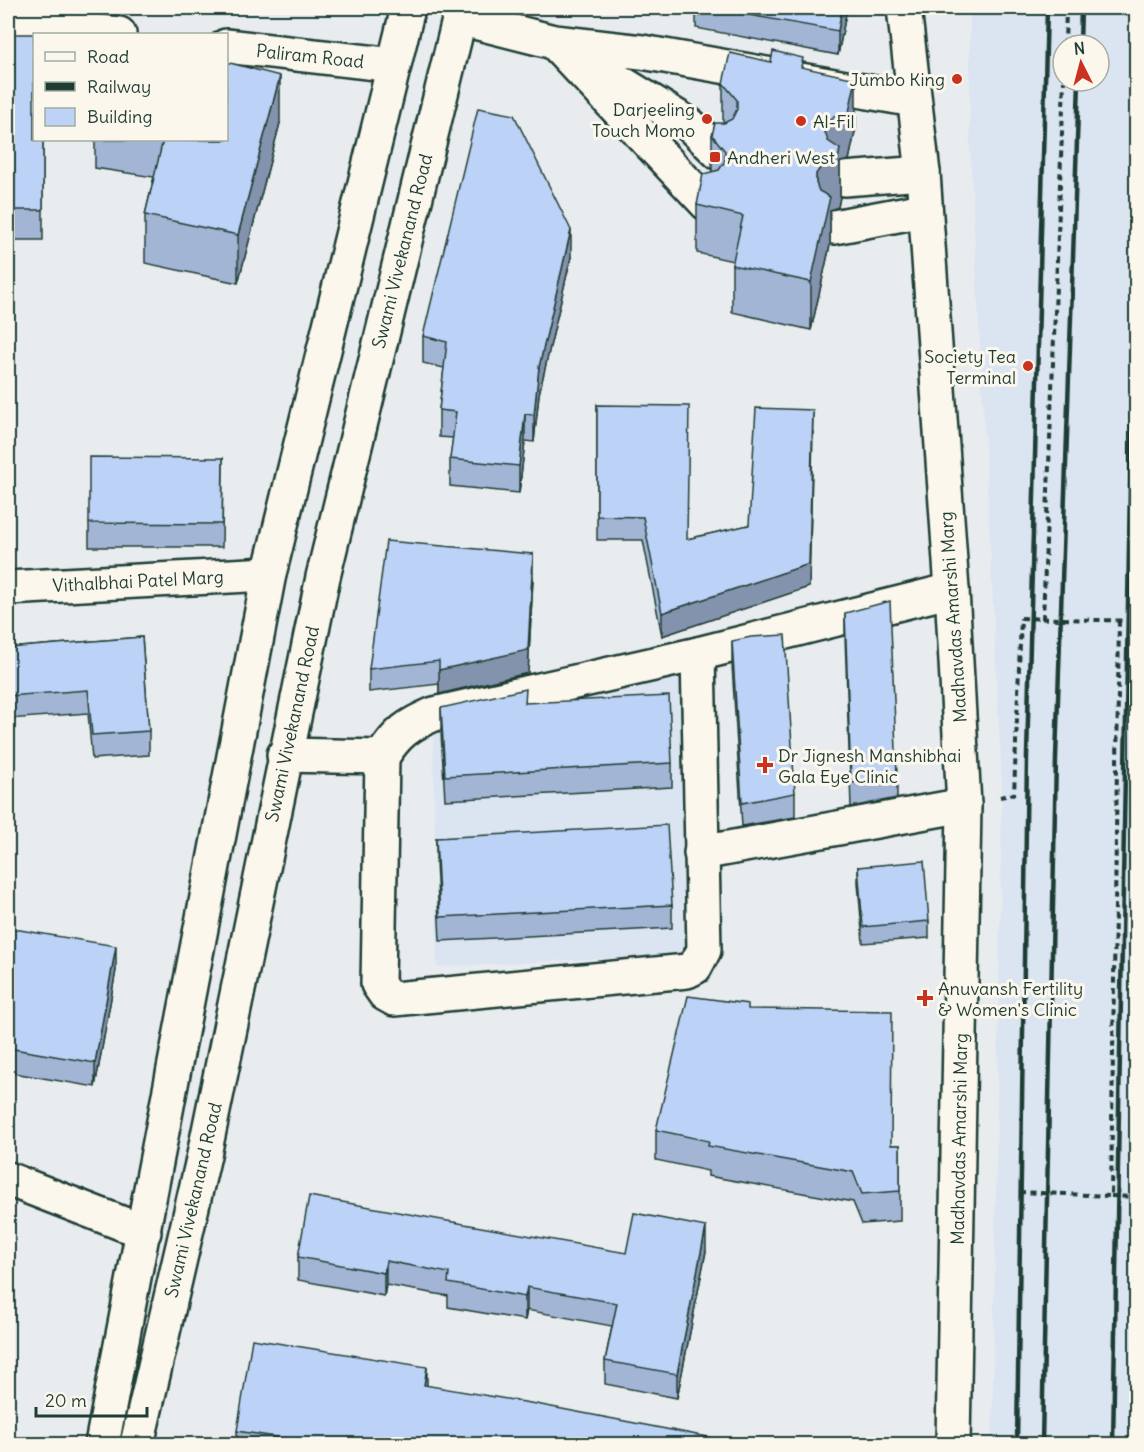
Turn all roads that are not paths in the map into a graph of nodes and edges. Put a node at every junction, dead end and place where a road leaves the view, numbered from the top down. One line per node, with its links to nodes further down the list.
1 (408, 8): 8 (street)
2 (904, 8): 9 (street, Madhavdas Amarshi Marg)
3 (461, 13): 6 (street); 20 (street, Swami Vivekanand Road)
4 (8, 22): 5 (street)
5 (110, 33)
6 (554, 42): 9 (street); 10 (street); 13 (street)
7 (228, 46): 8 (street, Paliram Road)
8 (394, 65): 16 (street)
9 (914, 100): 11 (street, Madhavdas Amarshi Marg)
10 (718, 153)
11 (923, 173): 12 (street); 14 (street, Madhavdas Amarshi Marg)
12 (844, 178)
13 (707, 204)
14 (924, 210): 15 (street); 18 (street, Madhavdas Amarshi Marg)
15 (834, 227)
16 (269, 574): 17 (street, Vithalbhai Patel Marg); 25 (street)
17 (8, 588)
18 (952, 590): 19 (street); 22 (street, Madhavdas Amarshi Marg)
19 (698, 654): 21 (street); 23 (street)
20 (284, 755): 21 (street); 27 (street, Swami Vivekanand Road)
21 (382, 757): 23 (street)
22 (964, 805): 23 (street); 28 (street, Madhavdas Amarshi Marg)
23 (701, 853)
24 (8, 1179): 25 (street)
25 (144, 1232): 26 (street)
26 (102, 1444)
27 (136, 1444)
28 (952, 1444)

